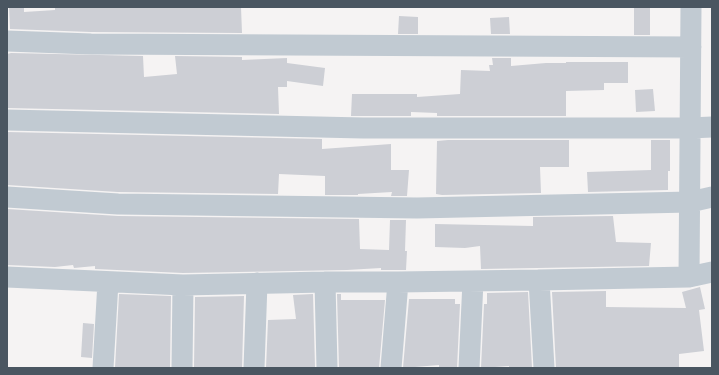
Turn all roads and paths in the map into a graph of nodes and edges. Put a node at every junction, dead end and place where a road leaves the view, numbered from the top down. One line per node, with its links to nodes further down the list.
1 (691, 7): 3 (street)
2 (7, 41): 3 (street)
3 (691, 47): 6 (street)
4 (7, 120): 6 (street)
5 (712, 127): 6 (street)
6 (690, 128): 9 (street)
7 (7, 197): 9 (street)
8 (712, 197): 9 (street)
9 (690, 202): 12 (street)
10 (712, 272): 12 (street)
11 (7, 277): 15 (street)
12 (689, 277): 13 (street)
13 (539, 280): 14 (street); 26 (street)
14 (473, 281): 17 (street); 25 (street)
15 (108, 282): 19 (street); 20 (street)
16 (325, 282): 17 (street); 18 (street); 23 (street)
17 (398, 282): 24 (street)
18 (257, 283): 19 (street); 22 (street)
19 (184, 285): 21 (street)
20 (104, 368)
21 (182, 368)
22 (254, 368)
23 (327, 368)
24 (391, 368)
25 (469, 368)
26 (544, 368)

